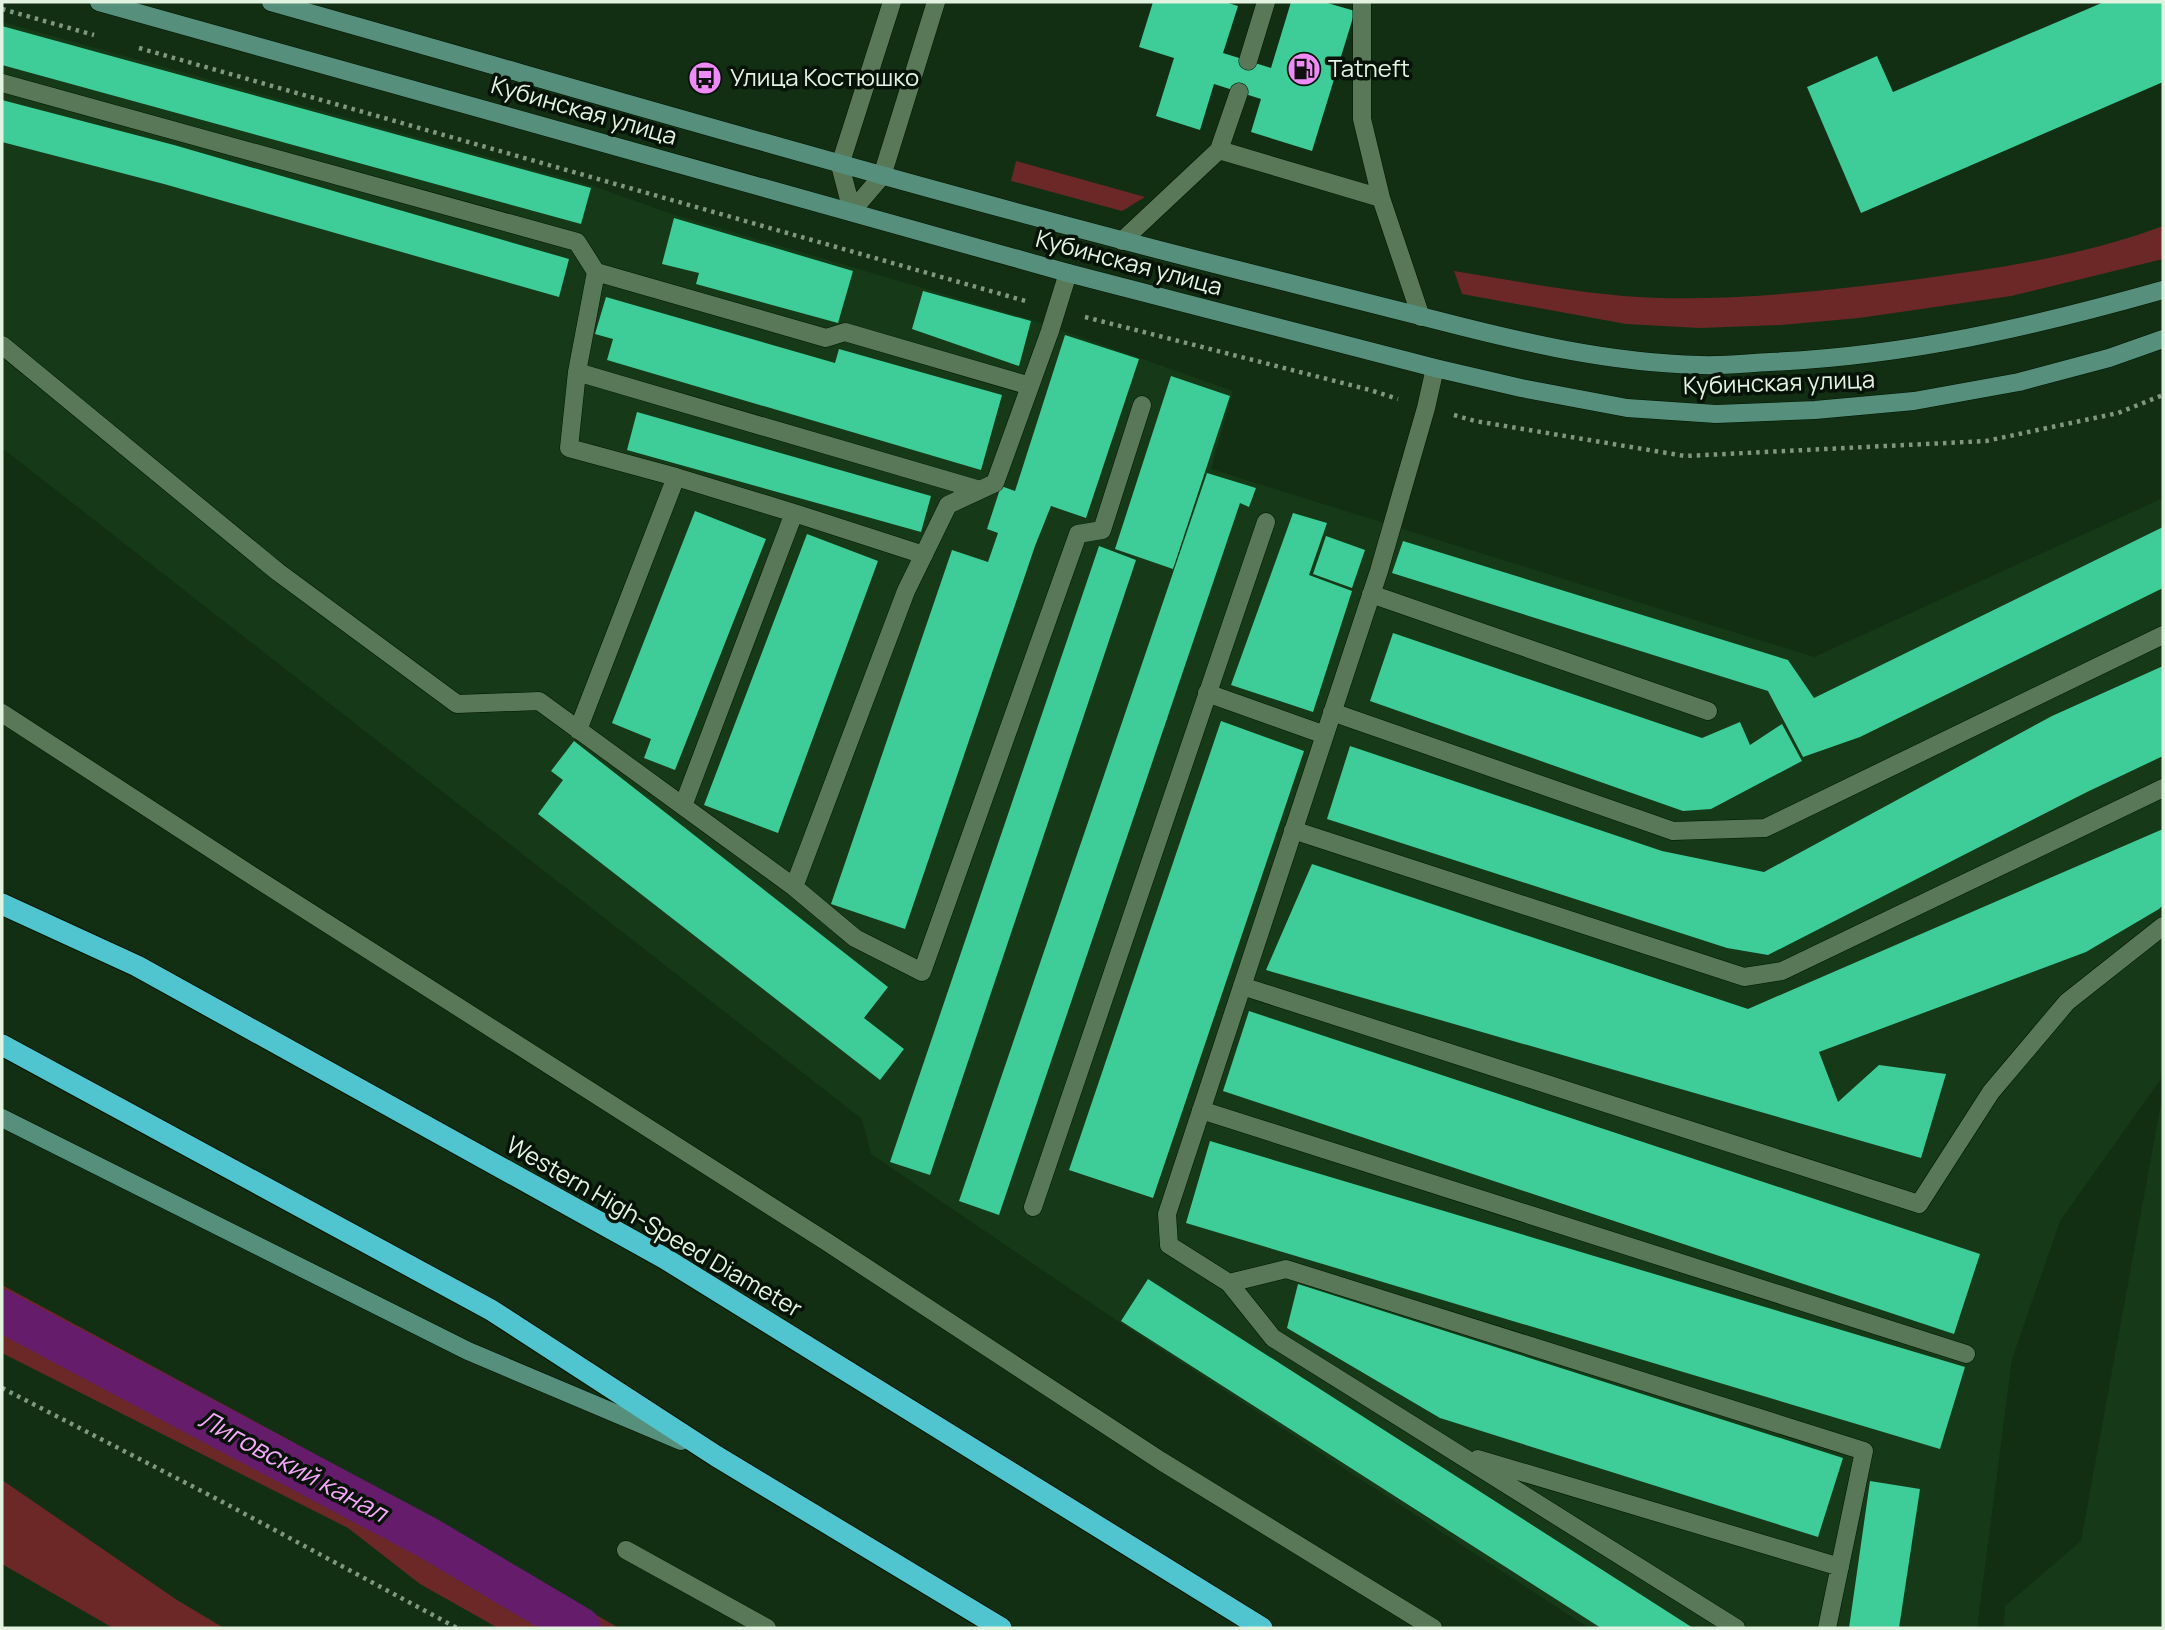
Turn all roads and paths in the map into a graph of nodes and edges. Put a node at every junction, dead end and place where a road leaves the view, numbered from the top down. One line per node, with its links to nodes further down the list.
1 (99, 2): 17 (main road, Кубинская улица)
2 (271, 2): 14 (main road, Кубинская улица)
3 (892, 2): 14 (street)
4 (936, 2): 15 (street)
5 (1266, 2): 10 (street)
6 (1362, 2): 16 (street)
7 (2, 9): 8 (path)
8 (95, 35)
9 (135, 47): 22 (path)
10 (1248, 61)
11 (2, 83): 19 (street)
12 (1239, 92): 13 (street)
13 (1220, 150): 16 (street); 18 (street)
14 (840, 165): 15 (main road, Кубинская улица); 17 (street)
15 (882, 176): 17 (street); 18 (main road, Кубинская улица)
16 (1381, 198): 23 (street)
17 (852, 211): 20 (main road, Кубинская улица)
18 (1122, 241): 23 (main road, Кубинская улица)
19 (596, 272): 27 (street); 28 (street)
20 (1068, 273): 22 (street); 26 (main road, Кубинская улица)
21 (2163, 290): 23 (main road, Кубинская улица)
22 (1057, 310): 28 (street); 30 (path)
23 (1421, 317)
24 (2163, 339): 26 (main road, Кубинская улица)
25 (2, 345): 42 (street)
26 (1435, 368): 30 (street)
27 (577, 372): 31 (street); 32 (street)
28 (1030, 386): 32 (street)
29 (1142, 405): 47 (street)
30 (1426, 408): 36 (street)
31 (676, 477): 33 (street); 42 (street)
32 (980, 489): 35 (street)
33 (794, 513): 35 (street); 45 (street)
34 (1266, 522): 38 (street)
35 (924, 555): 47 (street)
36 (1371, 594): 39 (street); 40 (street)
37 (2163, 635): 40 (street)
38 (1208, 693): 43 (street); 54 (street)
39 (1709, 711)
40 (1332, 712): 43 (street)
41 (2, 713): 66 (street)
42 (579, 730): 45 (street)
43 (1325, 735): 46 (street)
44 (2163, 788): 46 (street)
45 (683, 806): 47 (street)
46 (1293, 830): 50 (street)
47 (794, 887)
48 (2, 904): 65 (highway, Western High-Speed Diameter)
49 (2163, 926): 50 (street)
50 (1242, 986): 52 (street)
51 (2, 1045): 59 (highway)
52 (1201, 1110): 55 (street); 56 (street)
53 (2, 1118): 59 (main road)
54 (1033, 1208)
55 (1229, 1283): 58 (street); 61 (street)
56 (1966, 1354)
57 (2, 1388): 62 (path)
58 (1455, 1452): 61 (street); 67 (street)
59 (716, 1456): 64 (highway)
60 (626, 1550): 63 (street)
61 (1840, 1567): 68 (street)
62 (457, 1628)
63 (767, 1628)
64 (1000, 1628)
65 (1262, 1628)
66 (1433, 1628)
67 (1736, 1628)
68 (1827, 1628)

